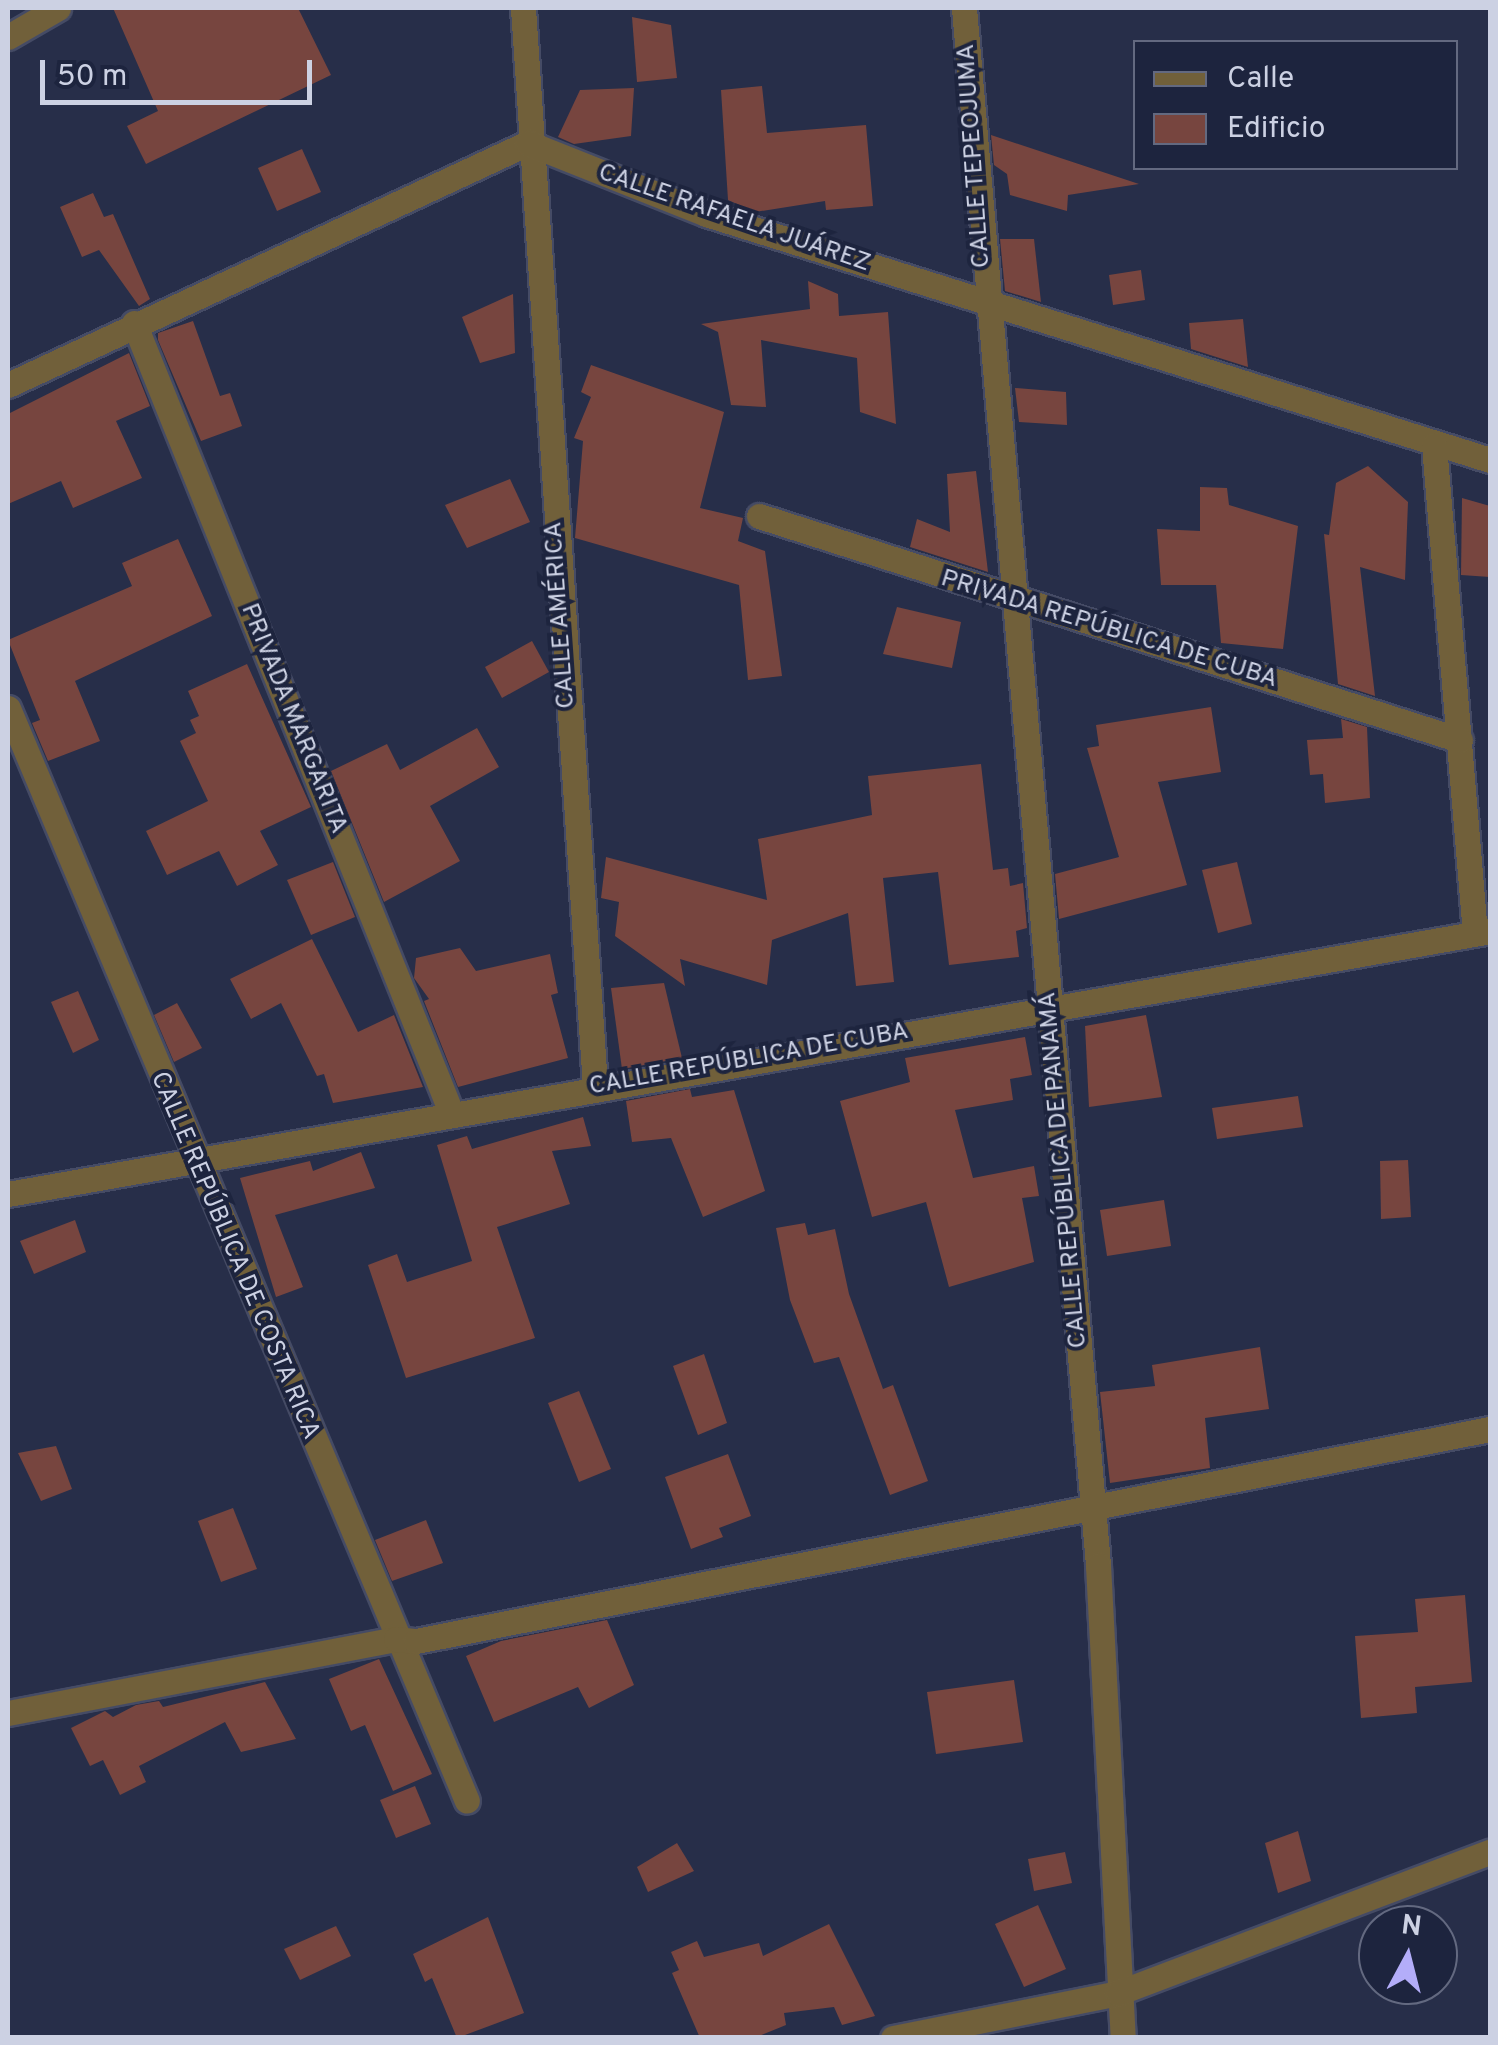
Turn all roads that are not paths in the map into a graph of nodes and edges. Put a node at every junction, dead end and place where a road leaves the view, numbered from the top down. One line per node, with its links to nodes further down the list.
1 (58, 8): 4 (street)
2 (524, 8): 5 (street, CALLE AMÉRICA)
3 (964, 8): 6 (street, CALLE TEPEOJUMA)
4 (8, 36)
5 (528, 143): 6 (street, CALLE RAFAELA JUÁREZ); 7 (street); 17 (street, CALLE AMÉRICA)
6 (986, 304): 9 (street, CALLE RAFAELA JUÁREZ); 12 (street, CALLE REPÚBLICA DE PANAMÁ)
7 (134, 324): 8 (street); 18 (street, PRIVADA MARGARITA)
8 (8, 385)
9 (1434, 445): 10 (street, CALLE RAFAELA JUÁREZ); 14 (street)
10 (1490, 460)
11 (759, 516): 12 (street, PRIVADA REPÚBLICA DE CUBA)
12 (1012, 602): 14 (street, PRIVADA REPÚBLICA DE CUBA); 16 (street, CALLE REPÚBLICA DE PANAMÁ)
13 (8, 708): 19 (street, CALLE REPÚBLICA DE COSTA RICA)
14 (1460, 740): 15 (street)
15 (1482, 932): 16 (street, CALLE REPÚBLICA DE CUBA)
16 (1050, 1007): 17 (street, CALLE REPÚBLICA DE CUBA); 22 (street, CALLE REPÚBLICA DE PANAMÁ)
17 (595, 1087): 18 (street, CALLE REPÚBLICA DE CUBA)
18 (452, 1115): 19 (street, CALLE REPÚBLICA DE CUBA)
19 (196, 1166): 20 (street, CALLE REPÚBLICA DE CUBA); 23 (street, CALLE REPÚBLICA DE COSTA RICA)
20 (8, 1194)
21 (1490, 1429): 22 (street)
22 (1093, 1506): 23 (street); 27 (street, CALLE REPÚBLICA DE PANAMÁ)
23 (396, 1638): 24 (street); 25 (street, CALLE REPÚBLICA DE COSTA RICA)
24 (8, 1713)
25 (467, 1802)
26 (1490, 1852): 27 (street)
27 (1118, 1994): 28 (street); 29 (street, CALLE REPÚBLICA DE PANAMÁ)
28 (892, 2038)
29 (1122, 2038)

